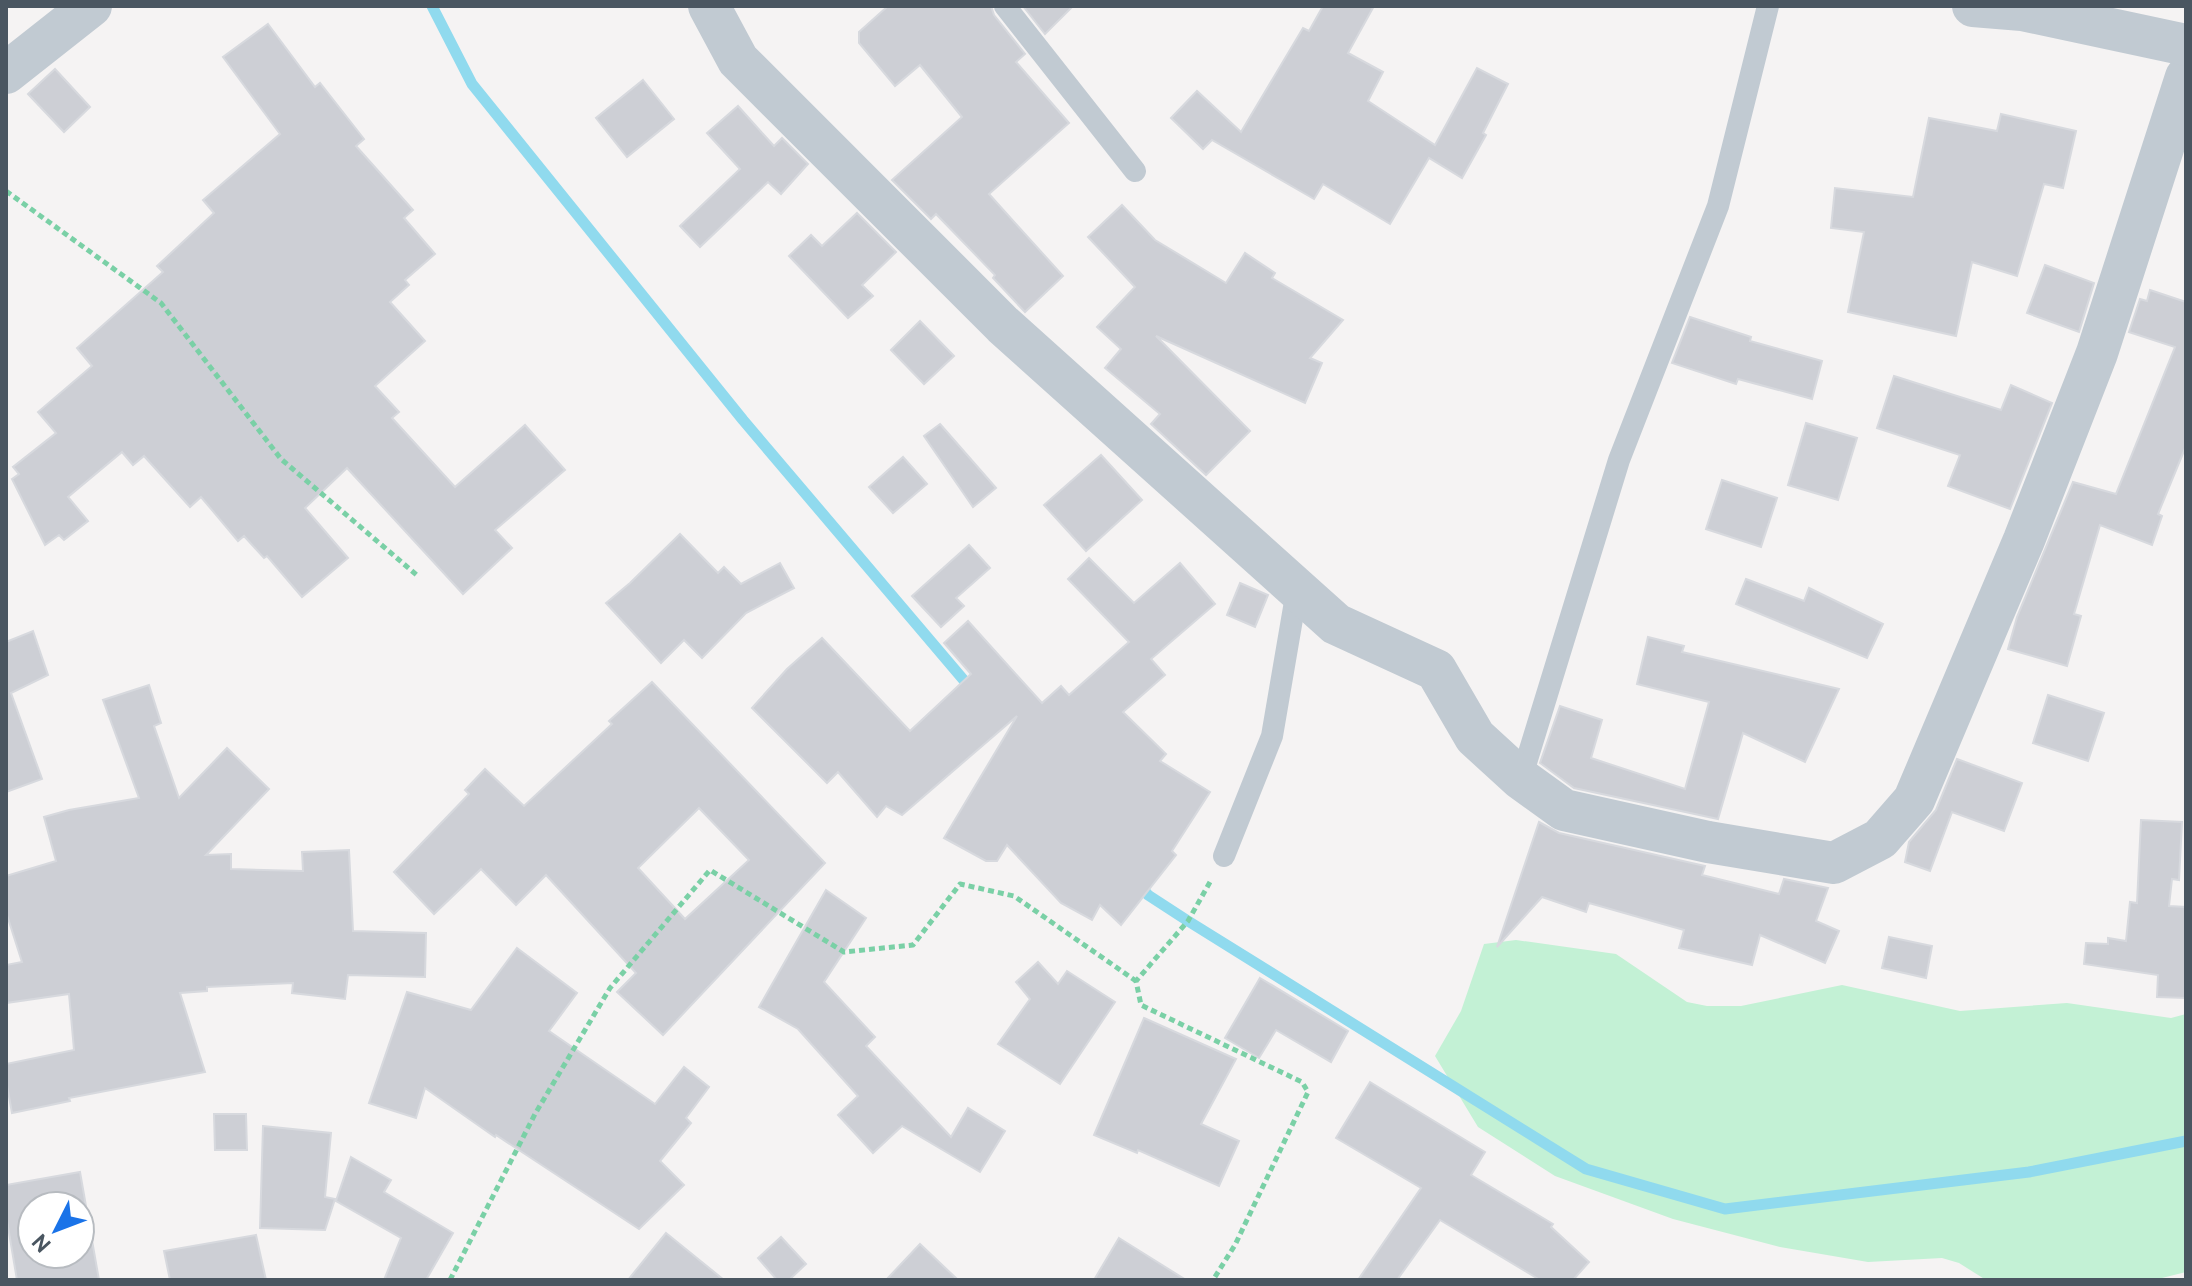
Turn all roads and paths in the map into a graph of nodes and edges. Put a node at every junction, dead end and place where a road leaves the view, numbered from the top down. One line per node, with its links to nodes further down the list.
1 (91, 6): 7 (street)
2 (709, 6): 12 (street)
3 (1005, 6): 9 (lane)
4 (1768, 6): 13 (lane)
5 (1973, 6): 6 (street)
6 (2186, 45)
7 (6, 73)
8 (2186, 77): 13 (street)
9 (1135, 171)
10 (6, 191): 11 (path)
11 (419, 577)
12 (1297, 590): 13 (street); 14 (lane)
13 (1521, 779)
14 (1224, 856): 15 (path)
15 (1136, 981): 16 (path); 17 (path)
16 (450, 1280)
17 (1213, 1280)

